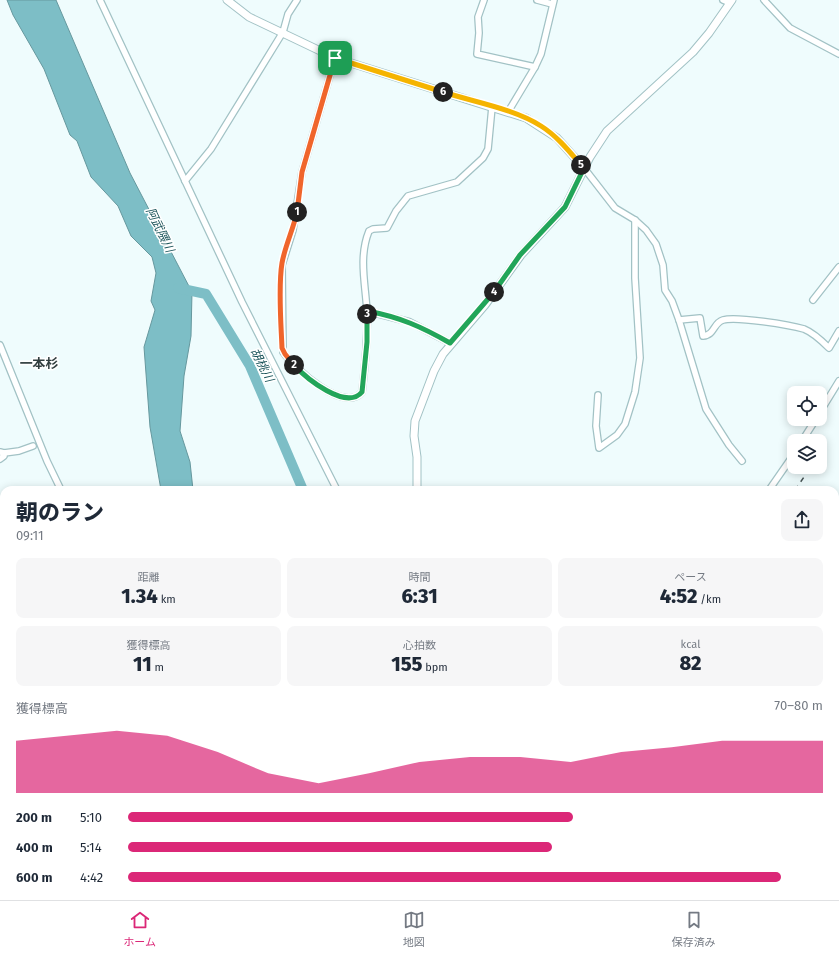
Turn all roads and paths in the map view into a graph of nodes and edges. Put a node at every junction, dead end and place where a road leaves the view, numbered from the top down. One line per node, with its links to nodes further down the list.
1 (100, 0): 16 (street)
2 (227, 0): 9 (street)
3 (297, 0): 9 (street)
4 (484, 0): 12 (street)
5 (537, 0): 8 (street)
6 (764, 0): 10 (street)
7 (728, 1): 15 (street)
8 (553, 2): 12 (street)
9 (283, 32): 11 (street); 16 (street)
10 (839, 54)
11 (335, 58): 13 (street); 20 (street)
12 (535, 67): 14 (street)
13 (492, 107): 14 (street); 20 (street)
14 (508, 112): 15 (street)
15 (584, 168): 17 (street); 23 (street)
16 (186, 181): 34 (street)
17 (635, 220): 21 (street); 26 (street)
18 (839, 267): 19 (street)
19 (813, 300)
20 (367, 311): 23 (street)
21 (680, 320): 22 (street); 31 (street)
22 (839, 331)
23 (450, 343): 35 (street)
24 (0, 345): 33 (street)
25 (839, 381): 27 (street)
26 (598, 395)
27 (827, 401)
28 (32, 446): 29 (street)
29 (2, 452): 30 (street)
30 (0, 459)
31 (742, 461)
32 (787, 464): 36 (street)
33 (59, 486)
34 (335, 486)
35 (417, 486)
36 (772, 486)

